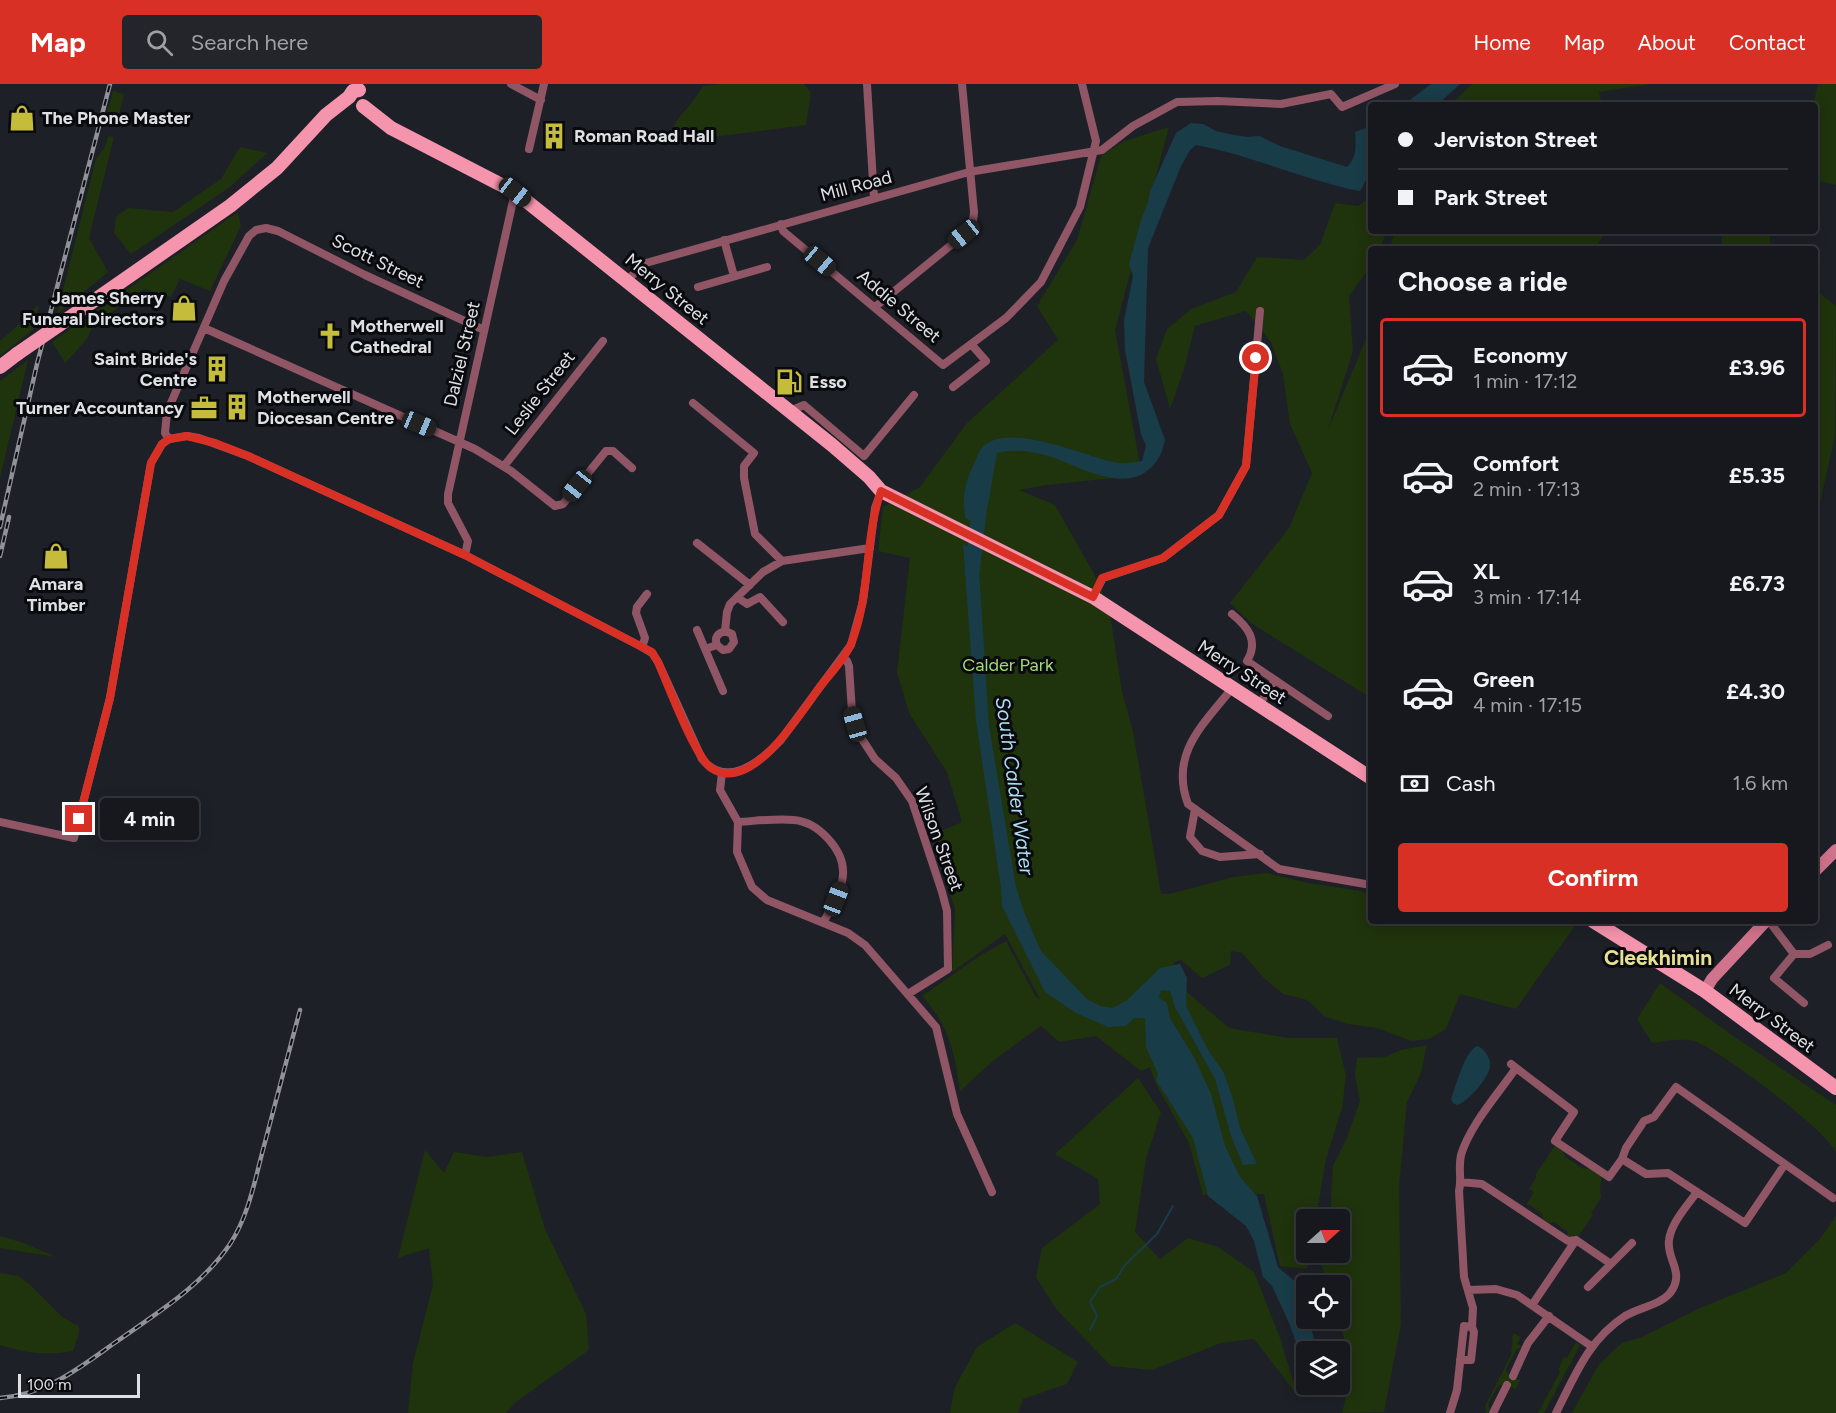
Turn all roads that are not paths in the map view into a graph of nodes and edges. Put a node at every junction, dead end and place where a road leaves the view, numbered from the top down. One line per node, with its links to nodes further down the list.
1 (511, 84): 8 (street)
2 (544, 84): 8 (street)
3 (867, 84): 13 (street)
4 (962, 84): 11 (street)
5 (1082, 84): 10 (street)
6 (1395, 84): 10 (street)
7 (357, 97): 12 (main road, Merry Street); 26 (main road, bridge)
8 (541, 100): 9 (street)
9 (529, 149)
10 (1098, 150): 11 (street, Mill Road); 25 (street)
11 (969, 172): 13 (street, Mill Road); 20 (street)
12 (515, 192): 18 (main road, Merry Street); 23 (street, Dalziel Street)
13 (874, 198): 14 (street, Mill Road)
14 (781, 224): 15 (street, Mill Road); 20 (street, Addie Street)
15 (724, 240): 17 (street); 18 (street, Mill Road)
16 (767, 267): 17 (street)
17 (734, 276): 19 (street)
18 (627, 280): 30 (main road, Merry Street)
19 (698, 287)
20 (875, 307): 25 (street, Addie Street)
21 (1260, 311): 43 (street)
22 (204, 328): 23 (street, Scott Street); 31 (street); 32 (street)
23 (484, 330): 32 (street, Dalziel Street)
24 (603, 341): 33 (street, Leslie Street)
25 (971, 344): 27 (street)
26 (0, 367)
27 (953, 387)
28 (914, 395): 30 (street)
29 (693, 403): 39 (street)
30 (790, 411): 35 (main road, Merry Street)
31 (169, 439): 38 (street); 60 (street)
32 (459, 441): 33 (street); 38 (street, Dalziel Street)
33 (504, 466): 34 (street)
34 (632, 468)
35 (881, 491): 37 (street); 43 (main road, Merry Street)
36 (697, 543): 40 (street)
37 (870, 548): 39 (street); 51 (street)
38 (465, 555): 49 (street)
39 (782, 561): 40 (street)
40 (750, 585): 42 (street)
41 (648, 594): 49 (street)
42 (737, 597): 45 (street); 47 (street)
43 (1093, 597): 53 (main road, Merry Street)
44 (1232, 614): 52 (street)
45 (783, 622)
46 (697, 630): 50 (street)
47 (725, 631): 48 (street); 48 (street)
48 (717, 645): 50 (street)
49 (642, 647): 57 (street)
50 (705, 649): 54 (street)
51 (842, 657): 57 (street); 73 (street, Wilson Street)
52 (1274, 681): 55 (street); 56 (street)
53 (1233, 687): 55 (main road, Merry Street); 59 (street)
54 (723, 691)
55 (1259, 705): 58 (main road, Merry Street)
56 (1328, 716)
57 (722, 773): 61 (street)
58 (1368, 776)
59 (1195, 809): 63 (street); 63 (street)
60 (0, 822)
61 (738, 822): 66 (street); 66 (street)
62 (1836, 850): 64 (main road)
63 (1260, 854): 65 (street)
64 (1818, 868)
65 (1368, 884)
66 (823, 923): 73 (street)
67 (1598, 924): 72 (main road, Merry Street)
68 (1765, 924): 72 (main road)
69 (1770, 924): 71 (street)
70 (1828, 945): 71 (street)
71 (1794, 954): 74 (street)
72 (1705, 991): 75 (main road, Merry Street)
73 (908, 994): 79 (street)
74 (1804, 1003)
75 (1836, 1088)
76 (1622, 1159): 77 (street); 78 (street); 80 (street)
77 (1785, 1164): 80 (street); 81 (street)
78 (1461, 1182): 82 (street); 86 (street)
79 (992, 1192)
80 (1697, 1192): 89 (street)
81 (1833, 1198)
82 (1576, 1240): 84 (street); 87 (street)
83 (1632, 1243): 84 (street)
84 (1611, 1264): 85 (street)
85 (1588, 1287)
86 (1468, 1290): 87 (street); 92 (street)
87 (1532, 1305): 88 (street)
88 (1549, 1316): 89 (street); 90 (street)
89 (1591, 1346): 94 (street)
90 (1513, 1376)
91 (1507, 1385): 93 (street)
92 (1449, 1413)
93 (1493, 1413)
94 (1556, 1413)

